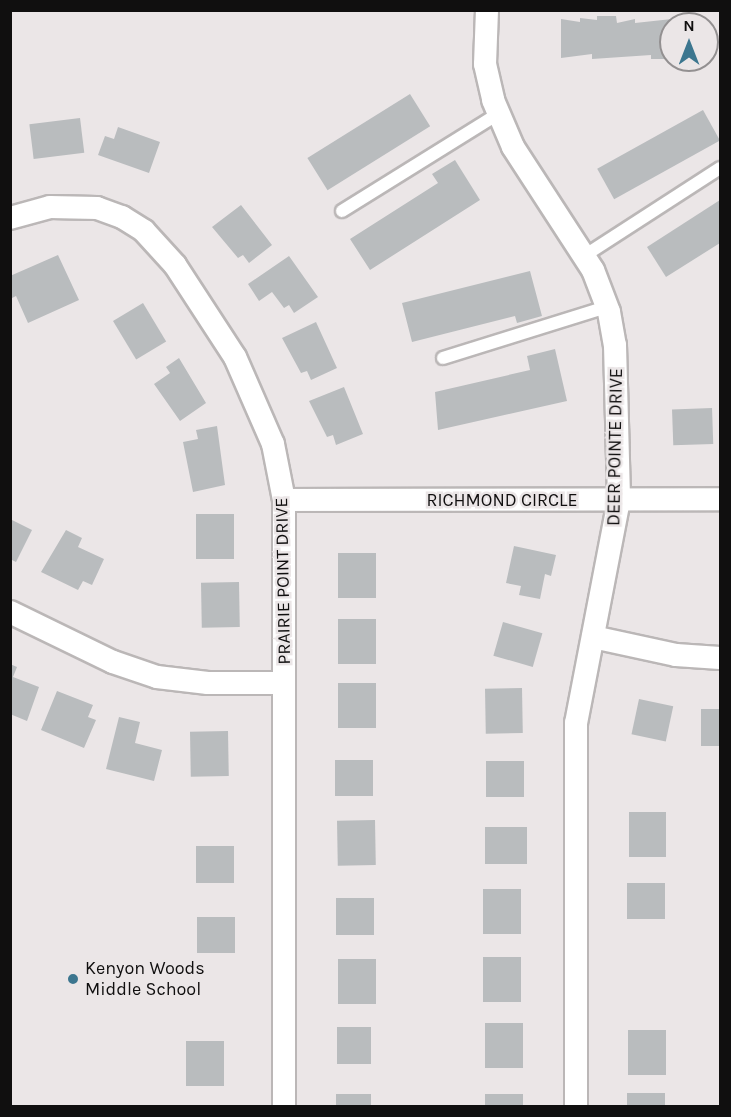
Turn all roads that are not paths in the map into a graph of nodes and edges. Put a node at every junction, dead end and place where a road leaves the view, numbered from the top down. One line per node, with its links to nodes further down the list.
1 (487, 10): 2 (street, DEER POINTE DRIVE)
2 (498, 114): 4 (lane); 6 (street, DEER POINTE DRIVE)
3 (720, 168): 6 (lane)
4 (342, 211)
5 (10, 218): 10 (street, PRAIRIE POINT DRIVE)
6 (584, 256): 7 (street, DEER POINTE DRIVE)
7 (607, 307): 8 (lane); 11 (street, DEER POINTE DRIVE)
8 (443, 358)
9 (720, 499): 11 (street, RICHMOND CIRCLE)
10 (284, 500): 11 (street, RICHMOND CIRCLE); 15 (street, PRAIRIE POINT DRIVE)
11 (619, 500): 13 (street, DEER POINTE DRIVE)
12 (10, 612): 15 (street)
13 (593, 637): 14 (street); 17 (street, DEER POINTE DRIVE)
14 (720, 658)
15 (284, 683): 16 (street, PRAIRIE POINT DRIVE)
16 (284, 1107)
17 (576, 1107)

